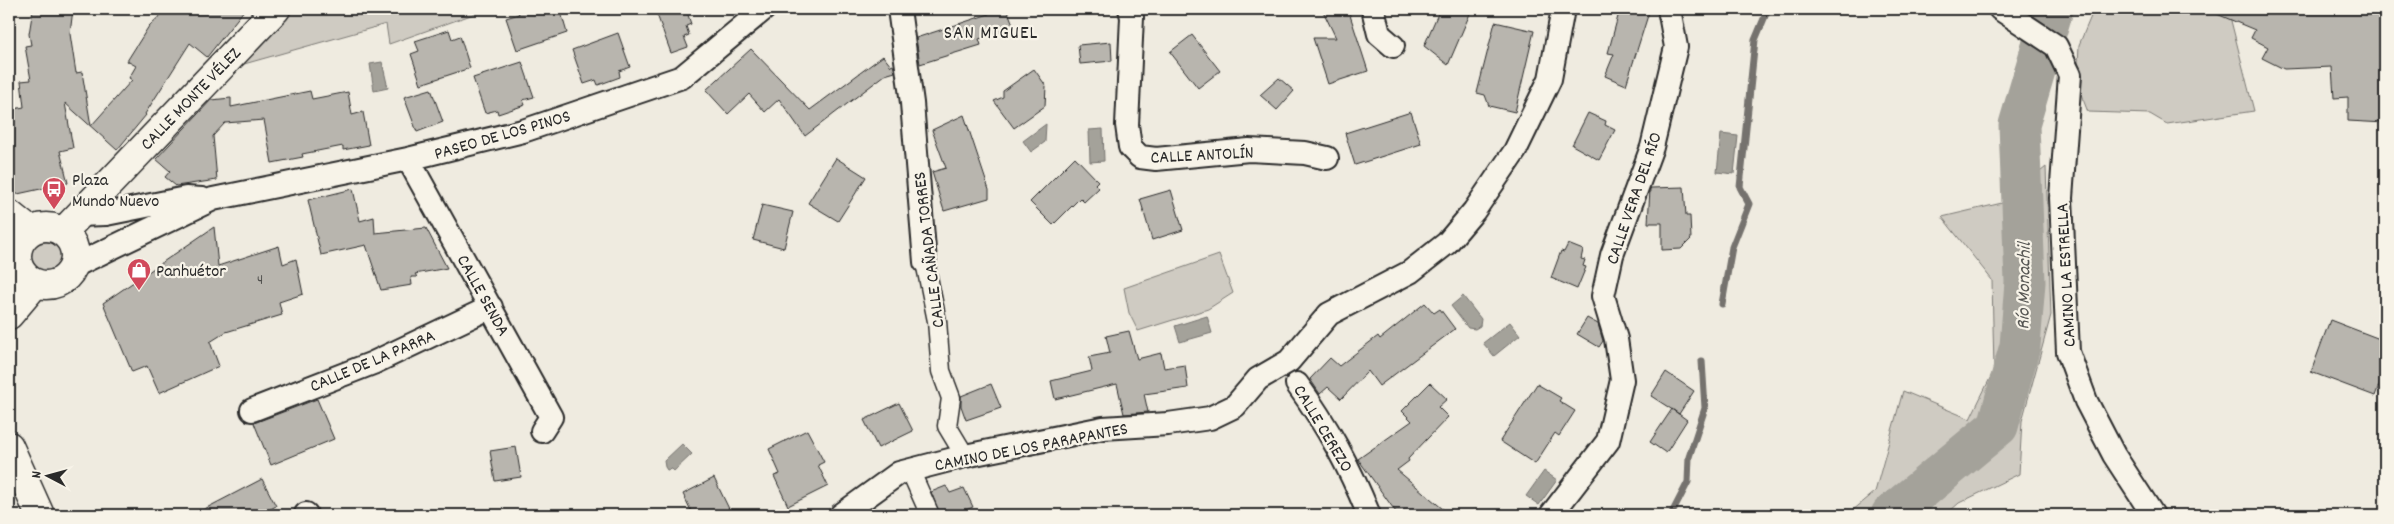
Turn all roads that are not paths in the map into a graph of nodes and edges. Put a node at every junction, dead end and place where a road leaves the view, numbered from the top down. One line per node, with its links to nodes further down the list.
1 (762, 9): 11 (street, PASEO DE LOS PINOS)
2 (899, 9): 16 (street, CALLE CAÑADA TORRES)
3 (1130, 9): 10 (street, CALLE ANTOLÍN)
4 (1374, 9): 9 (street)
5 (1563, 9): 21 (street, CAMINO DE LOS PARAPANTES)
6 (1669, 9): 32 (street, CALLE VERA DEL RÍO)
7 (2000, 9): 33 (street, CAMINO LA ESTRELLA)
8 (272, 10): 14 (street, CALLE MONTE VÉLEZ)
9 (1393, 46)
10 (1327, 158)
11 (408, 159): 12 (street, PASEO DE LOS PINOS); 19 (street, CALLE SENDA)
12 (213, 199): 14 (street, PASEO DE LOS PINOS); 17 (street, PASEO DE LOS PINOS)
13 (9, 214): 15 (street)
14 (71, 223): 15 (street); 17 (street)
15 (20, 228): 18 (street)
16 (926, 262): 26 (street, CALLE CAÑADA TORRES)
17 (72, 267): 18 (street)
18 (20, 271): 20 (street)
19 (491, 307): 23 (street, CALLE DE LA PARRA); 24 (street, CALLE SENDA)
20 (9, 315)
21 (1305, 340): 22 (street, CALLE CEREZO); 26 (street, CAMINO DE LOS PARAPANTES)
22 (1297, 384): 31 (street, CALLE CEREZO)
23 (252, 410)
24 (542, 431)
25 (9, 446): 28 (street)
26 (965, 456): 27 (street, CAMINO DE LOS PARAPANTES)
27 (910, 470): 29 (street, CAMINO DE LOS PARAPANTES); 30 (street)
28 (40, 515)
29 (842, 515)
30 (930, 515)
31 (1369, 515)
32 (1551, 515)
33 (2153, 515)

